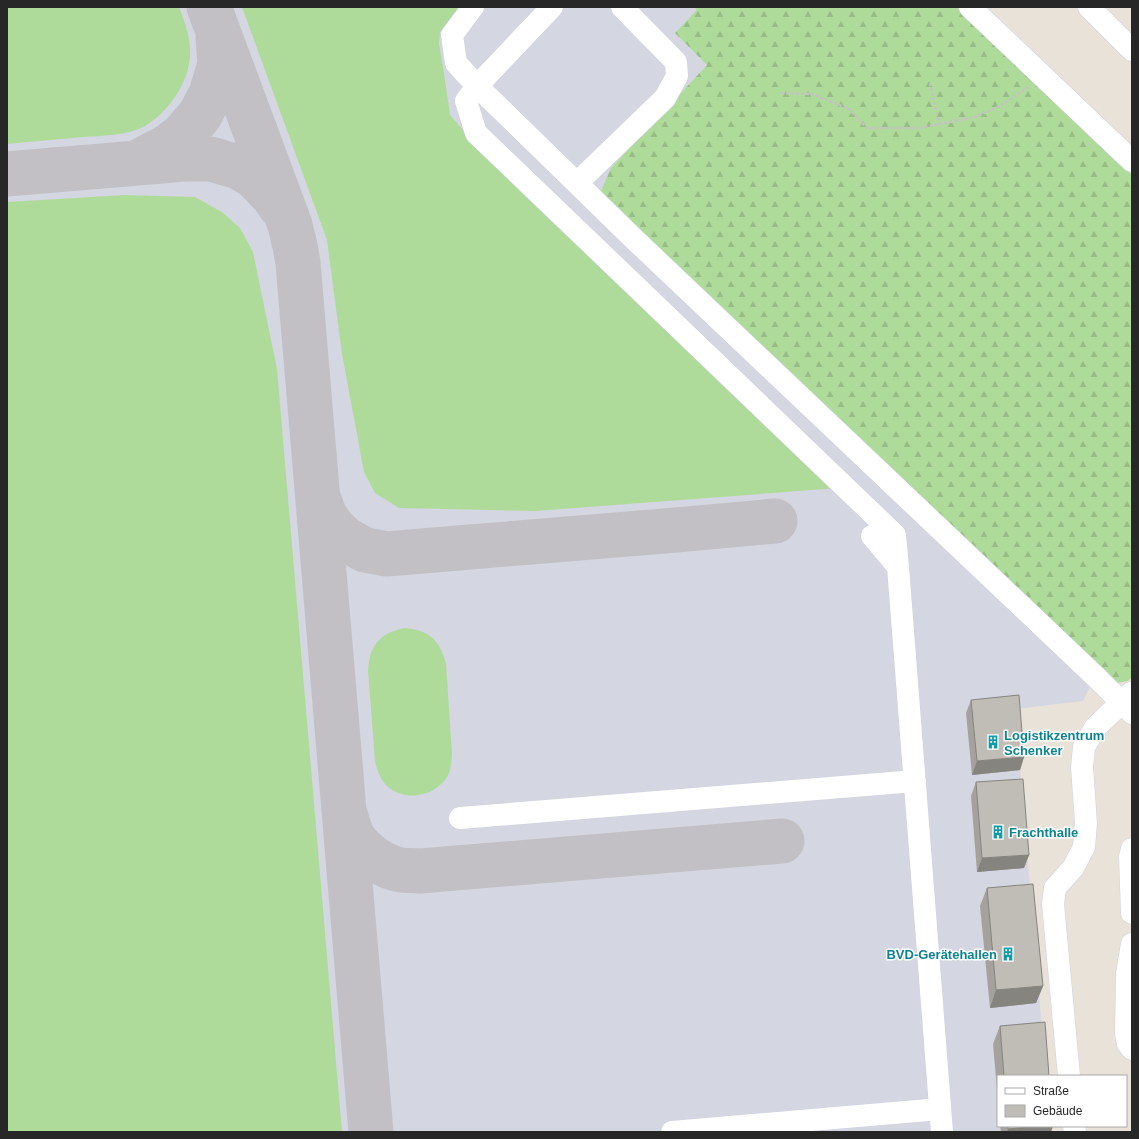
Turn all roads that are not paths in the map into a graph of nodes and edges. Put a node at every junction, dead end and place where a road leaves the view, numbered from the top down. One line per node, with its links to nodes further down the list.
1 (473, 7): 7 (lane)
2 (552, 7): 7 (lane)
3 (622, 7): 9 (lane)
4 (970, 7): 8 (lane)
5 (1089, 7): 6 (lane)
6 (1132, 50)
7 (477, 86): 9 (lane); 11 (lane)
8 (1132, 161)
9 (577, 183): 12 (lane)
10 (872, 536): 11 (lane)
11 (898, 567): 13 (lane)
12 (1129, 703): 19 (lane)
13 (915, 781): 14 (lane); 20 (lane)
14 (460, 818)
15 (1132, 849): 16 (lane)
16 (1132, 913)
17 (1132, 944): 18 (lane)
18 (1132, 1049)
19 (1069, 1075)
20 (940, 1109): 21 (lane); 22 (lane)
21 (672, 1132)
22 (942, 1132)

